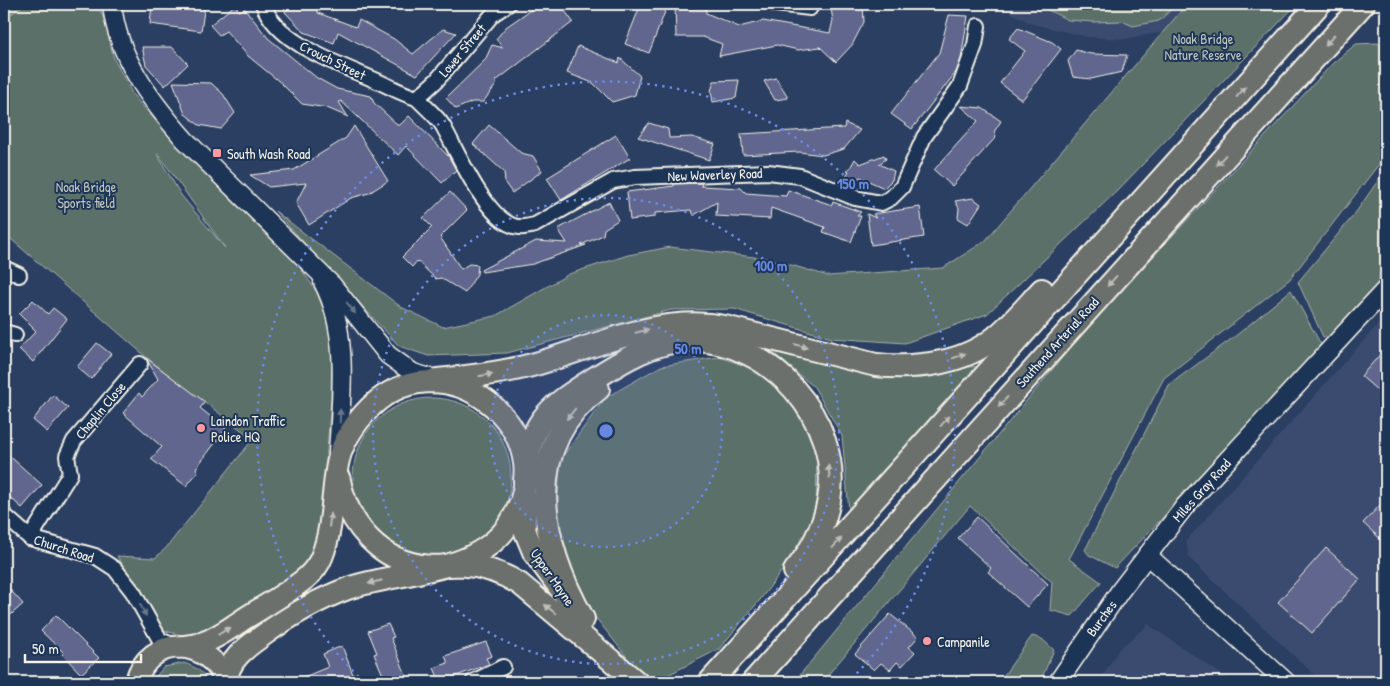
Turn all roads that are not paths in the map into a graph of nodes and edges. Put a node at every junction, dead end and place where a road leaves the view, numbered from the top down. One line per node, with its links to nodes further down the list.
1 (112, 4): 12 (street)
2 (263, 4): 9 (street, Crouch Street)
3 (508, 4): 9 (street, Lower Street)
4 (776, 4): 5 (street)
5 (810, 4)
6 (1320, 4): 10 (highway, one-way to 6)
7 (1363, 4): 33 (highway, Southend Arterial Road, one-way to 33)
8 (978, 26): 9 (street, New Waverley Road)
9 (417, 98)
10 (1222, 113): 17 (highway, one-way to 10); 28 (highway, one-way to 10)
11 (4, 268): 13 (street)
12 (318, 273): 17 (street, one-way to 17); 18 (street, one-way to 12)
13 (19, 275)
14 (1386, 289): 22 (street, Miles Gray Road)
15 (721, 345): 19 (highway); 24 (highway, one-way to 24); 28 (highway, one-way to 15)
16 (140, 364): 21 (street, Chaplin Close)
17 (437, 380): 18 (main road); 19 (main road)
18 (337, 464): 23 (main road); 25 (main road, one-way to 18)
19 (525, 481): 23 (main road); 24 (main road, Upper Mayne)
20 (4, 515): 21 (street, Church Road)
21 (30, 538): 25 (street, Church Road, one-way to 25)
22 (1147, 555): 34 (street, Burches); 35 (street)
23 (440, 567): 26 (main road, Upper Mayne, one-way to 23); 30 (main road, one-way to 30)
24 (583, 619): 26 (main road, Upper Mayne)
25 (179, 647): 29 (main road); 30 (main road)
26 (615, 662): 32 (main road, Upper Mayne)
27 (503, 667): 31 (street)
28 (712, 680)
29 (136, 682)
30 (226, 682)
31 (473, 682)
32 (637, 682)
33 (753, 682)
34 (1058, 682)
35 (1286, 682)

